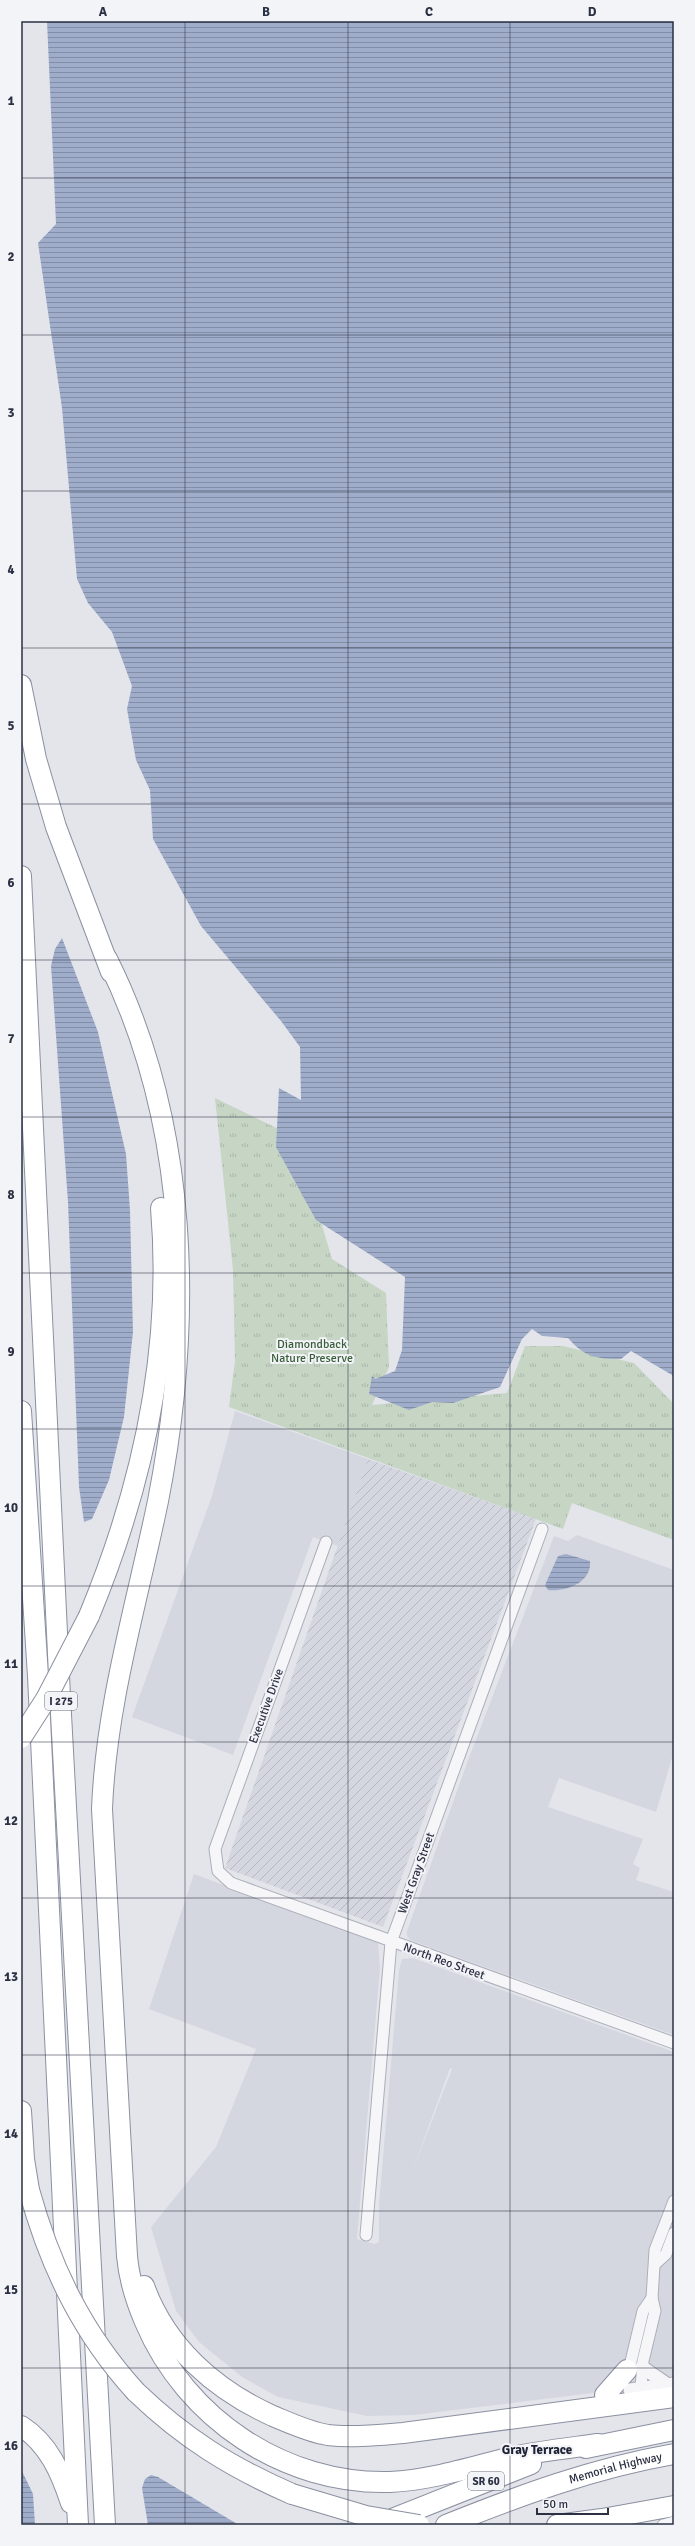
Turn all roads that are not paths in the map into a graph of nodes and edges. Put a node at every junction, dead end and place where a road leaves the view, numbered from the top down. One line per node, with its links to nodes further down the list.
1 (21, 686): 3 (highway)
2 (21, 876): 29 (highway, I 275)
3 (107, 959): 7 (highway, bridge); 15 (highway)
4 (21, 1411): 28 (highway, I 275)
5 (542, 1529): 9 (street, West Gray Street)
6 (326, 1542): 8 (street, Executive Drive)
7 (21, 1738)
8 (218, 1871): 9 (street, North Reo Street)
9 (391, 1942): 10 (street, North Reo Street); 14 (street, West Gray Street)
10 (674, 2043)
11 (21, 2111): 31 (highway, bridge)
12 (674, 2201): 16 (street)
13 (674, 2233): 16 (street)
14 (366, 2235)
15 (128, 2241): 21 (highway); 24 (highway)
16 (655, 2264): 17 (street)
17 (635, 2368): 18 (street); 19 (street); 20 (highway)
18 (636, 2389): 19 (street); 20 (highway)
19 (672, 2389): 21 (highway)
20 (606, 2395): 21 (highway)
21 (254, 2407)
22 (21, 2426): 28 (highway)
23 (674, 2430): 24 (highway, Memorial Highway / SR 60)
24 (598, 2444): 30 (highway, Memorial Highway / SR 60)
25 (674, 2454): 32 (highway, Memorial Highway / SR 60)
26 (674, 2506): 33 (highway)
27 (674, 2522): 34 (street)
28 (77, 2525)
29 (105, 2525)
30 (376, 2525)
31 (419, 2525)
32 (446, 2525)
33 (557, 2525)
34 (663, 2525)

